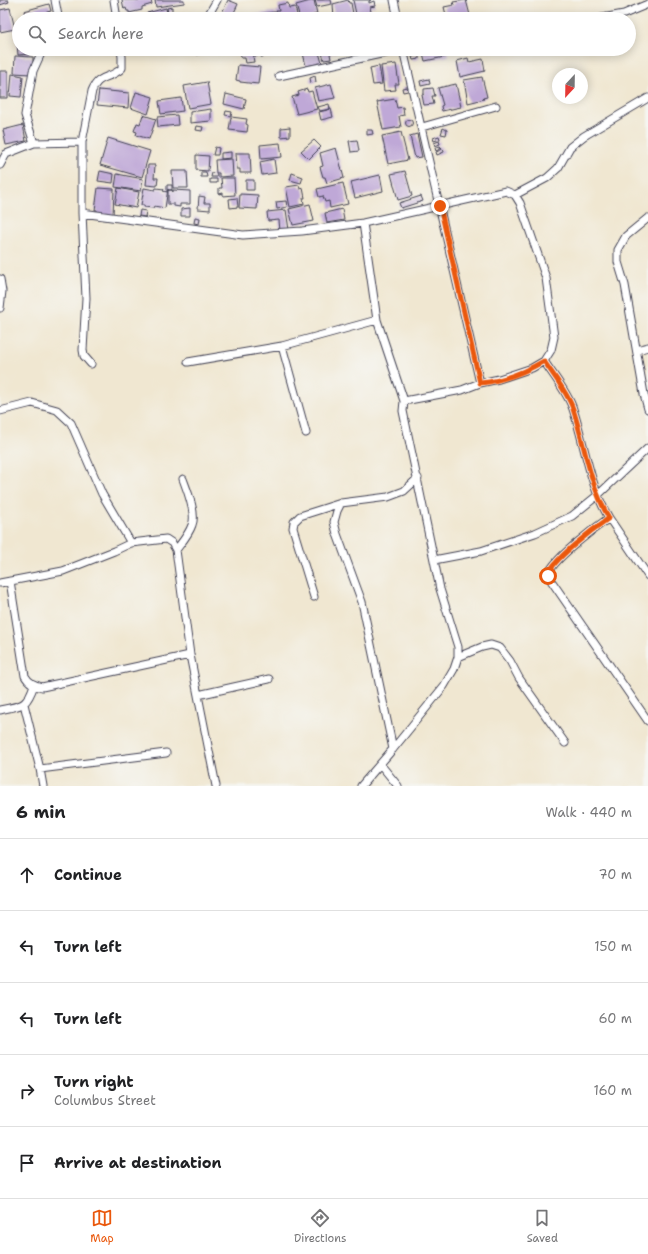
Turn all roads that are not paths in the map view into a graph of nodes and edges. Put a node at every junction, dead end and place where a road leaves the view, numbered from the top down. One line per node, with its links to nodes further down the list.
1 (55, 0): 6 (street)
2 (114, 0): 7 (street)
3 (218, 0): 8 (street)
4 (394, 0): 9 (street)
5 (648, 4): 10 (street)
6 (57, 12)
7 (115, 12)
8 (210, 12)
9 (397, 12)
10 (629, 12)
11 (40, 56): 20 (street)
12 (122, 56): 19 (street)
13 (371, 56): 15 (street)
14 (405, 56): 18 (street)
15 (279, 76)
16 (648, 98): 22 (street)
17 (496, 106): 18 (street)
18 (422, 127): 23 (street)
19 (82, 142): 20 (street); 24 (street)
20 (34, 143): 21 (street)
21 (0, 165)
22 (515, 195): 23 (street); 33 (street)
23 (440, 206): 26 (street); 36 (street)
24 (82, 213): 26 (street); 35 (street)
25 (648, 218): 32 (street)
26 (363, 223): 29 (street)
27 (0, 279): 28 (street)
28 (0, 308)
29 (378, 320): 30 (street); 37 (street)
30 (282, 346): 34 (street); 40 (street)
31 (648, 347): 32 (street)
32 (637, 350): 38 (street)
33 (544, 361): 36 (street); 44 (street)
34 (188, 362)
35 (91, 364)
36 (480, 383): 37 (street)
37 (404, 401): 42 (street)
38 (648, 409)
39 (0, 411): 47 (street)
40 (306, 433)
41 (648, 448): 44 (street)
42 (418, 478): 45 (street); 49 (street)
43 (183, 479): 48 (street)
44 (598, 495): 46 (street); 49 (street)
45 (341, 503): 53 (street); 63 (street)
46 (609, 518): 50 (street); 61 (street)
47 (131, 543): 48 (street); 51 (street)
48 (176, 550): 54 (street)
49 (434, 560): 55 (street)
50 (648, 576)
51 (10, 581): 52 (street); 57 (street)
52 (0, 583)
53 (314, 598)
54 (190, 655): 57 (street); 58 (street)
55 (458, 658): 62 (street); 63 (street)
56 (269, 679): 58 (street)
57 (34, 686): 59 (street)
58 (198, 695): 68 (street)
59 (24, 704): 60 (street); 66 (street)
60 (0, 710)
61 (648, 721)
62 (565, 742)
63 (393, 749): 65 (street)
64 (166, 753): 66 (street)
65 (380, 764): 69 (street); 70 (street)
66 (40, 769): 67 (street)
67 (43, 786)
68 (216, 786)
69 (361, 786)
70 (398, 786)

